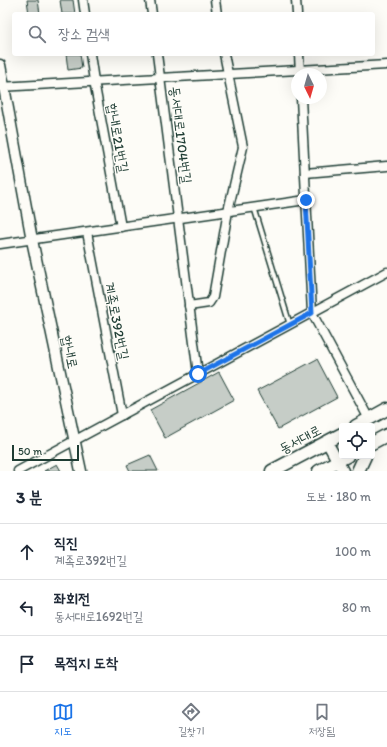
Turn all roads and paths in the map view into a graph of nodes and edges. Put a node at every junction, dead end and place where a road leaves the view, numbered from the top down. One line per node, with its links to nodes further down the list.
1 (83, 0): 5 (street)
2 (150, 0): 6 (street)
3 (215, 0): 7 (street)
4 (296, 0): 8 (street)
5 (85, 12)
6 (152, 12)
7 (217, 12)
8 (297, 12)
9 (90, 56): 20 (street, 합내로21번길)
10 (157, 56): 19 (street, 동서대로1704번길)
11 (224, 56): 18 (street)
12 (299, 56): 15 (street)
13 (0, 65): 21 (street, 합내로)
14 (387, 65): 16 (street)
15 (300, 68)
16 (327, 70)
17 (291, 72): 18 (street)
18 (228, 74): 19 (street); 27 (street)
19 (160, 77): 20 (street); 28 (street, 동서대로1704번길)
20 (94, 81): 21 (street); 29 (street, 합내로21번길)
21 (2, 86): 31 (street, 합내로)
22 (301, 104): 24 (street)
23 (387, 166): 24 (street)
24 (305, 173): 25 (street)
25 (306, 200): 26 (street); 35 (street)
26 (254, 207): 27 (street); 36 (lane)
27 (228, 211): 28 (street); 34 (street)
28 (178, 218): 29 (street); 34 (street, 동서대로1704번길)
29 (121, 227): 30 (street)
30 (87, 232): 31 (street); 39 (street, 계족로392번길)
31 (32, 240): 32 (street); 44 (street, 합내로)
32 (0, 244)
33 (387, 272): 35 (street)
34 (189, 306): 37 (street, 동서대로1704번길)
35 (312, 313): 36 (street); 40 (street)
36 (290, 325): 37 (street)
37 (198, 374): 39 (street)
38 (387, 409): 40 (main road)
39 (122, 415): 44 (street)
40 (369, 419): 41 (main road)
41 (362, 423)
42 (387, 435): 46 (main road)
43 (339, 436): 45 (main road, 동서대로)
44 (75, 441): 49 (street); 50 (street, 합내로)
45 (327, 442): 48 (street); 51 (main road, 동서대로)
46 (375, 442)
47 (363, 459): 53 (main road)
48 (343, 463): 52 (main road)
49 (18, 471)
50 (81, 471)
51 (272, 471)
52 (319, 471)
53 (358, 471)

